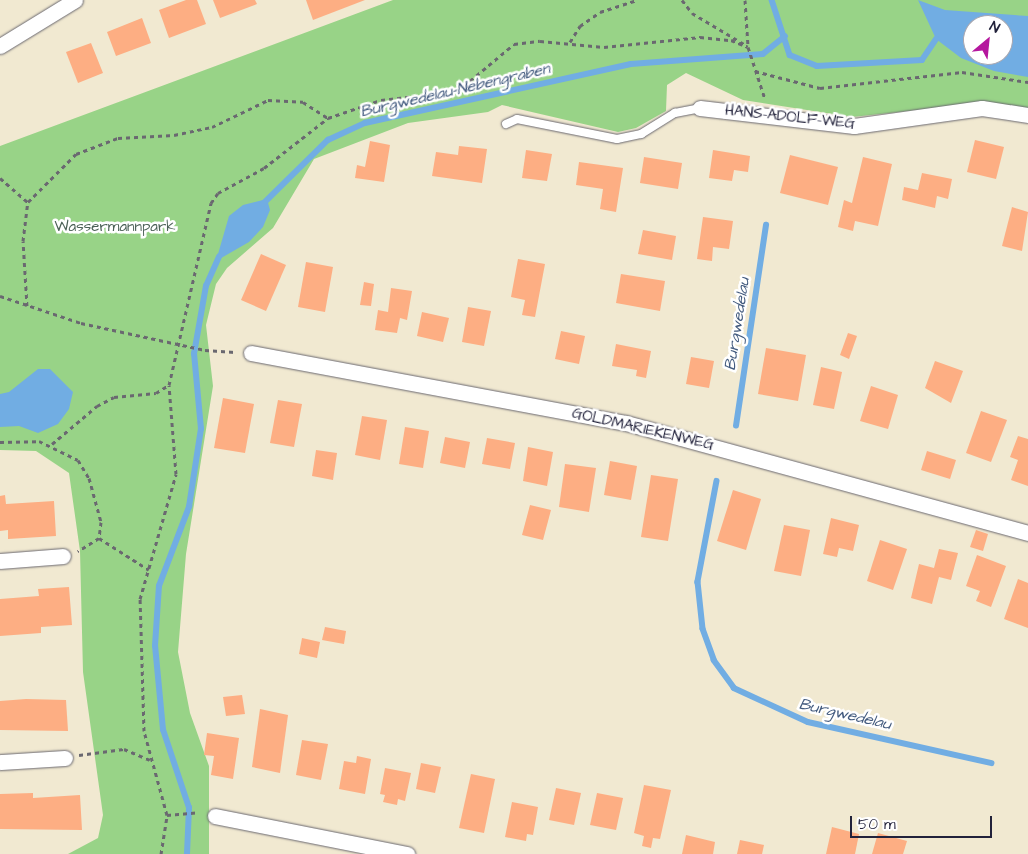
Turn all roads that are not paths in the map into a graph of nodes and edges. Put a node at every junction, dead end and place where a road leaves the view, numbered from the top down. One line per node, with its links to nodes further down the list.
1 (75, 0): 2 (street)
2 (0, 46)
3 (700, 108): 4 (street, HANS-ADOLF-WEG); 5 (lane)
4 (1028, 115)
5 (506, 124)
6 (251, 353): 7 (street, GOLDMARIEKENWEG)
7 (1028, 533)
8 (70, 554): 9 (street)
9 (0, 561)
10 (65, 758): 11 (street)
11 (0, 762)
12 (209, 814): 13 (street)
13 (407, 854)

